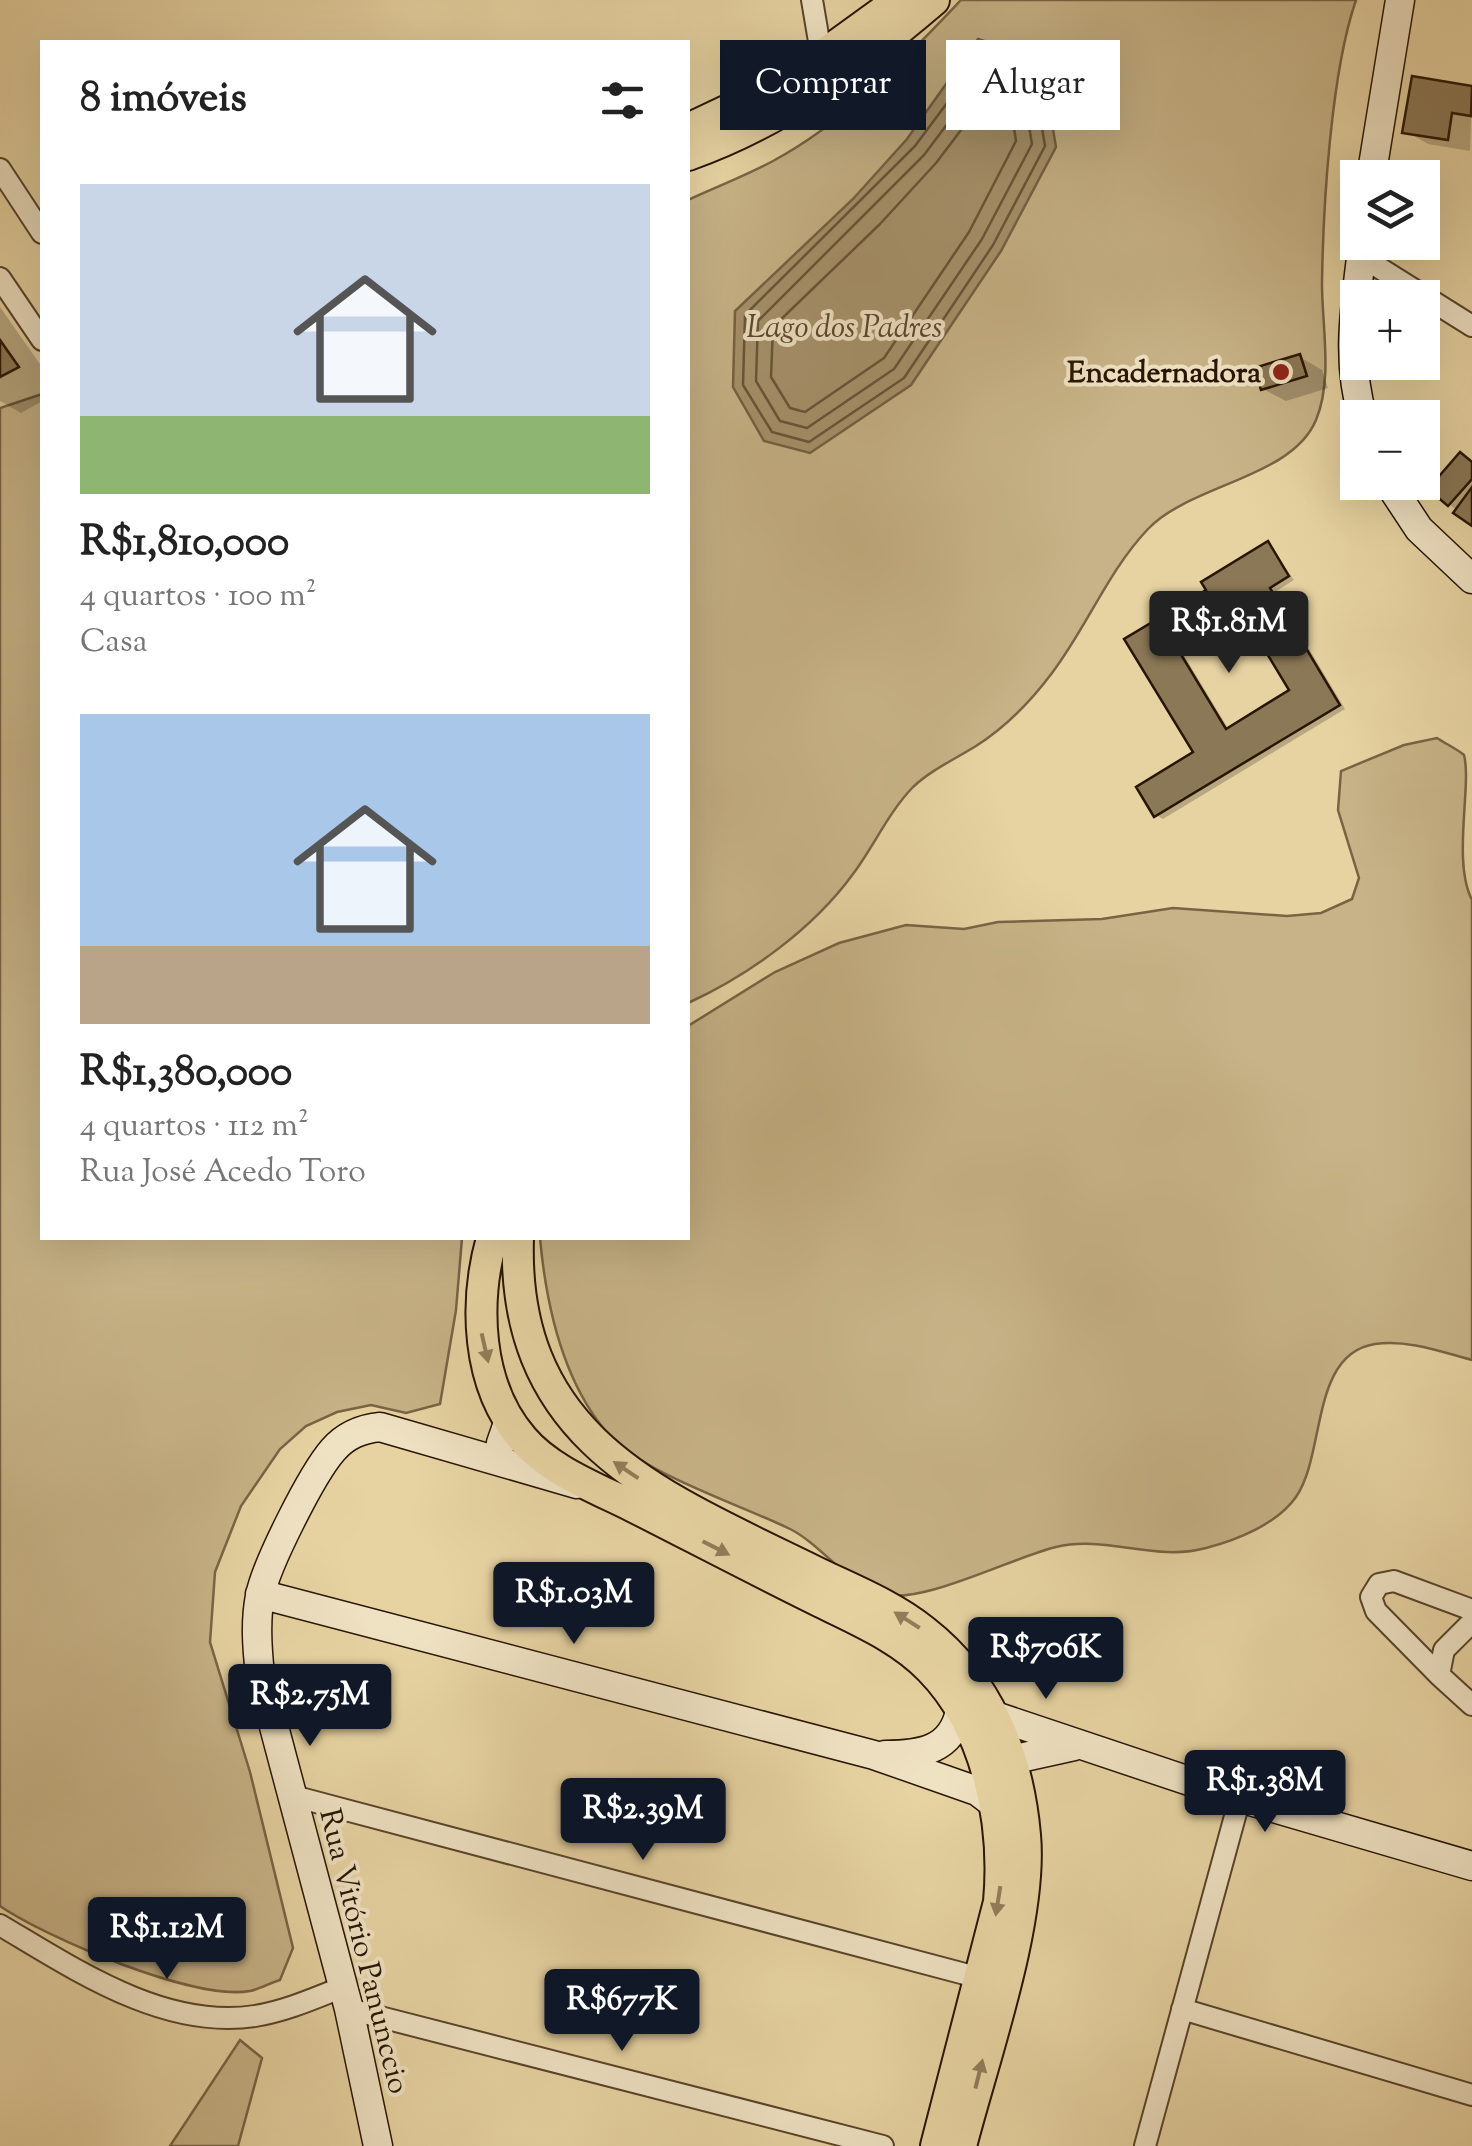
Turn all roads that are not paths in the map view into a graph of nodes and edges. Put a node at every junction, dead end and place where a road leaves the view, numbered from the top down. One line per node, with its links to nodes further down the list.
1 (812, 0): 5 (street)
2 (899, 0): 6 (main road)
3 (934, 0): 9 (main road)
4 (1400, 0): 10 (street)
5 (819, 40)
6 (847, 40)
7 (720, 116): 8 (main road)
8 (690, 128)
9 (690, 155)
10 (1374, 160)
11 (0, 169): 12 (street)
12 (40, 230)
13 (1362, 260): 18 (street)
14 (1377, 260): 16 (street)
15 (0, 278): 17 (street)
16 (1472, 326)
17 (40, 337)
18 (1360, 400)
19 (1400, 500): 20 (street)
20 (1472, 579)
21 (492, 1240): 25 (main road, one-way to 25)
22 (518, 1240): 23 (main road)
23 (541, 1369): 24 (main road); 25 (main road)
24 (560, 1400): 25 (main road); 34 (main road, one-way to 24)
25 (510, 1429): 26 (street, Rua Vitório Panunccio); 27 (main road)
26 (459, 1448): 27 (street, Rua Vitório Panunccio); 28 (street, Rua Vitório Panunccio)
27 (597, 1488): 33 (main road, one-way to 33)
28 (260, 1594): 37 (street); 39 (street, Rua Vitório Panunccio)
29 (1472, 1610): 31 (street)
30 (1472, 1622): 31 (street)
31 (1440, 1676): 32 (street)
32 (1472, 1705)
33 (960, 1711): 36 (main road); 37 (street)
34 (995, 1716): 35 (street); 38 (main road)
35 (1076, 1746): 38 (street); 40 (street)
36 (979, 1753): 38 (street); 41 (main road)
37 (874, 1755): 41 (street)
38 (1011, 1760): 51 (main road, one-way to 38)
39 (293, 1796): 44 (street); 45 (street, Rua Vitório Panunccio)
40 (1240, 1798): 42 (street); 46 (street)
41 (994, 1804): 44 (main road, one-way to 44)
42 (1472, 1866)
43 (0, 1925): 45 (street)
44 (980, 1978): 50 (main road)
45 (346, 1998): 48 (street, Rua Vitório Panunccio); 49 (street)
46 (1182, 2009): 47 (street); 52 (street)
47 (1472, 2095)
48 (378, 2146)
49 (883, 2146)
50 (936, 2146)
51 (960, 2146)
52 (1145, 2146)

